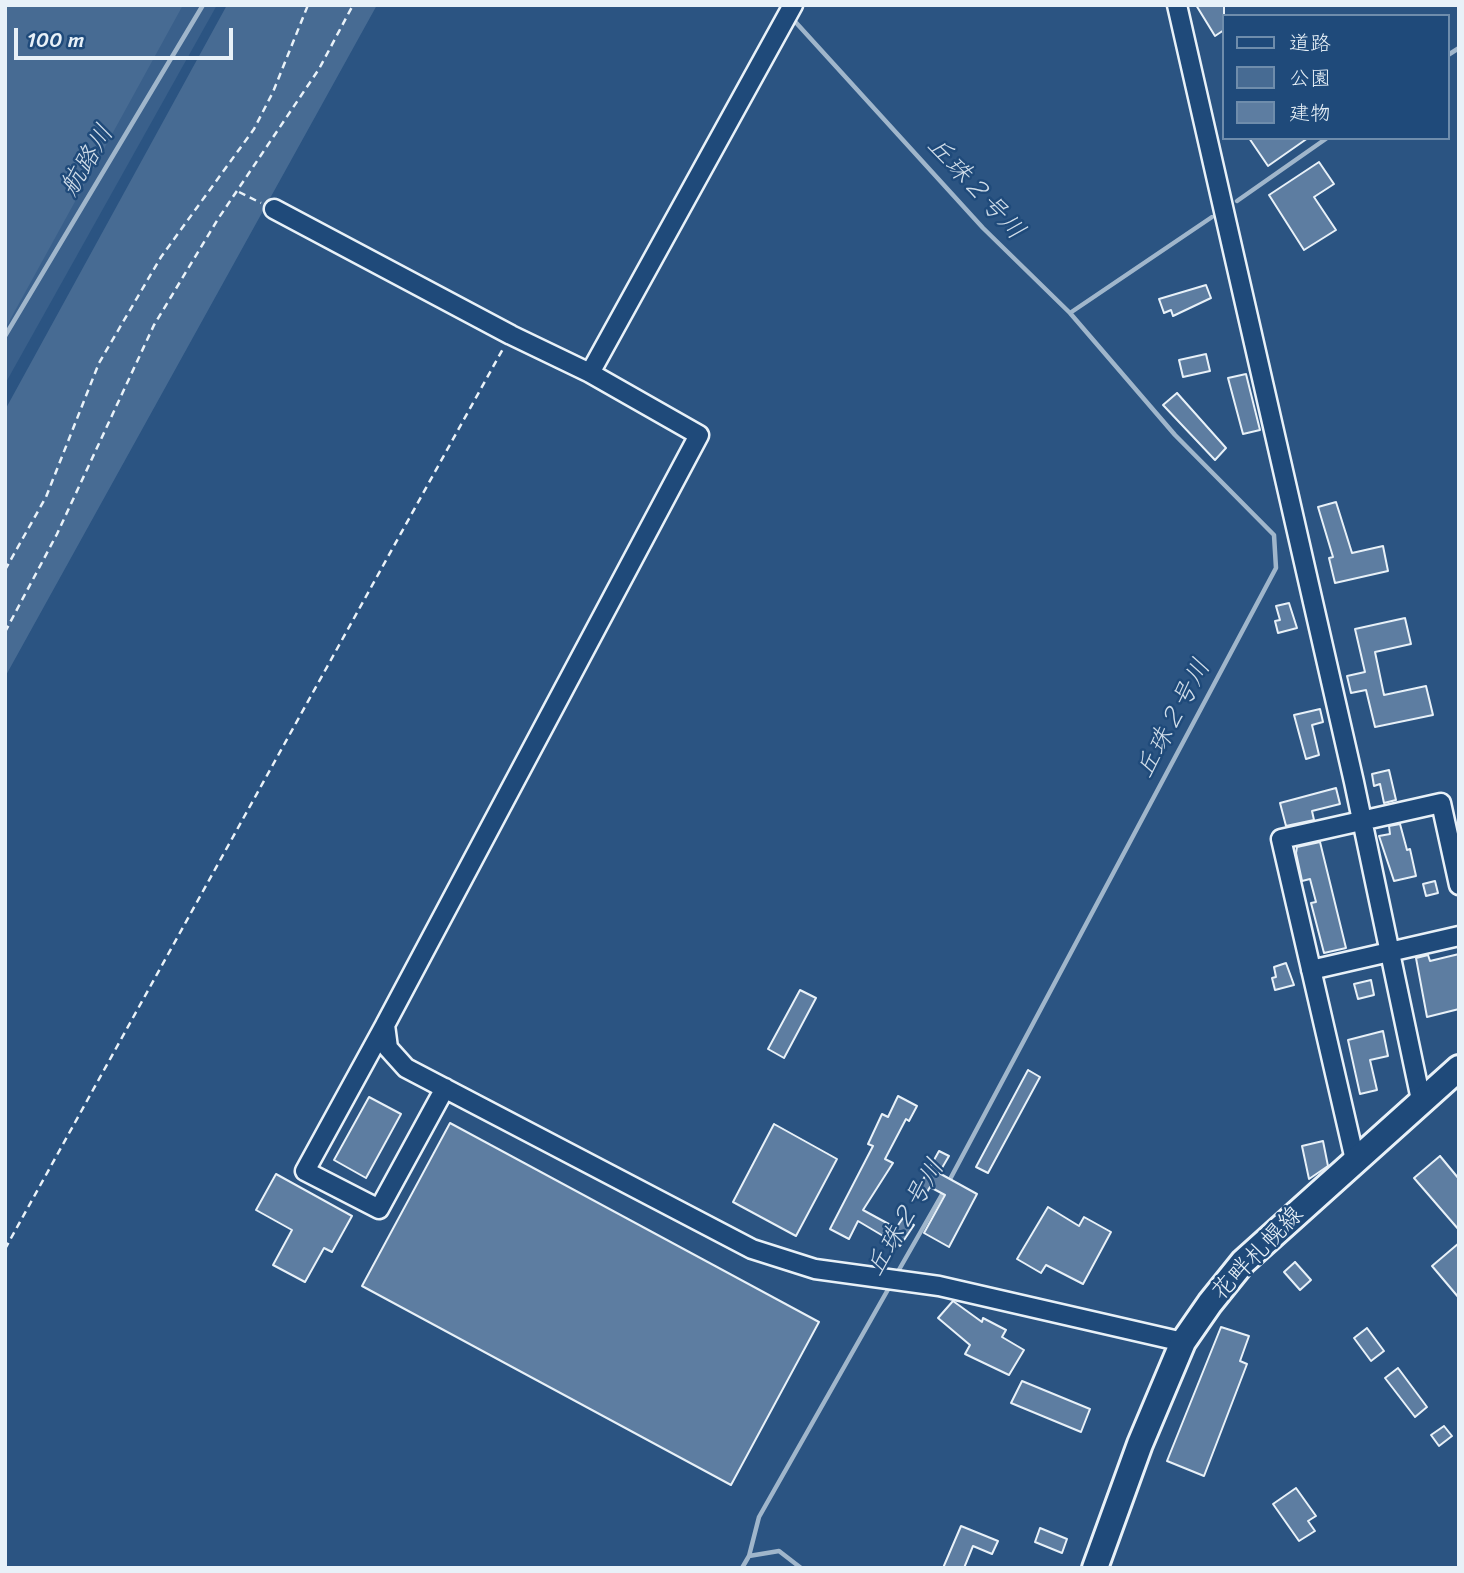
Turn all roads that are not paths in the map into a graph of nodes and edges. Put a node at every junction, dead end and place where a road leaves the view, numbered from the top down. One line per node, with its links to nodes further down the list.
1 (1177, 5): 5 (street)
2 (789, 11): 4 (street)
3 (274, 209): 4 (street)
4 (590, 373): 10 (street)
5 (1363, 821): 6 (street); 8 (street); 9 (street)
6 (1459, 885)
7 (1459, 936): 8 (street)
8 (1391, 951): 9 (street); 13 (street)
9 (1311, 970): 14 (street)
10 (385, 1025): 12 (street); 12 (street)
11 (1459, 1068): 13 (main road, 花畔札幌線)
12 (445, 1088): 15 (street)
13 (1421, 1100): 14 (main road, 花畔札幌線)
14 (1355, 1160): 15 (main road, 花畔札幌線)
15 (1183, 1342): 16 (main road, 花畔札幌線)
16 (1095, 1568)

